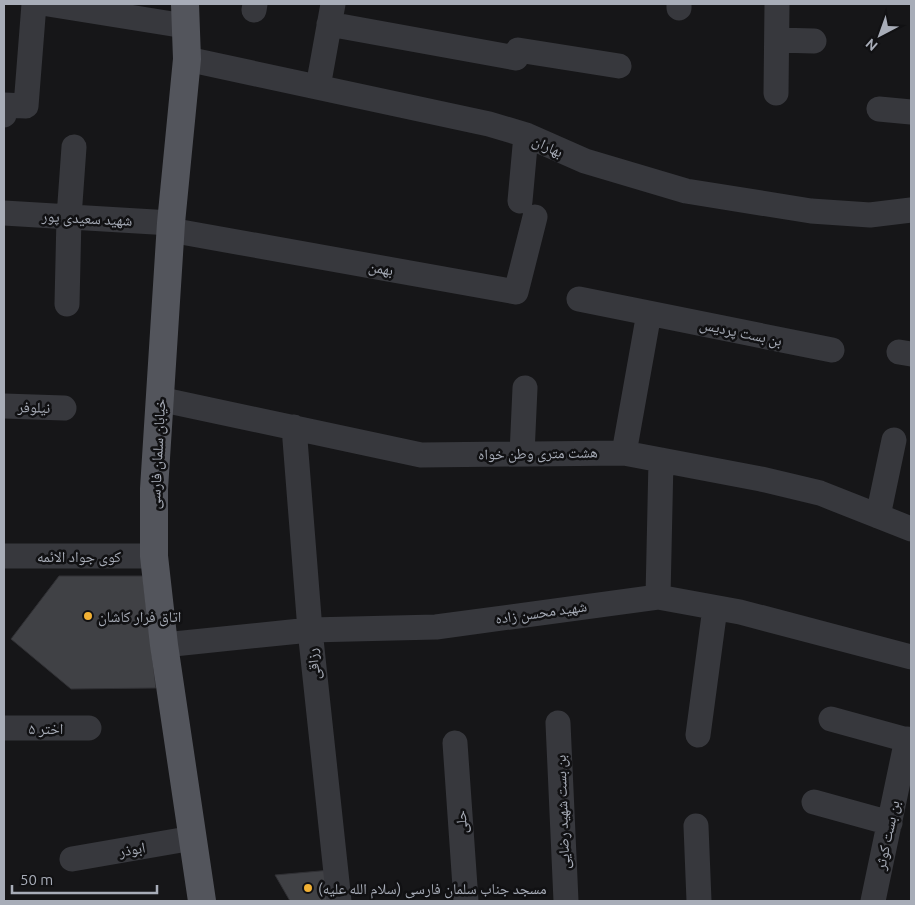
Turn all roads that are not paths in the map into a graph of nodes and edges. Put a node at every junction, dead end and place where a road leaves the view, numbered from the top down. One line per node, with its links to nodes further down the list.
1 (34, 4): 12 (street)
2 (48, 4): 5 (street)
3 (777, 4): 6 (street)
4 (331, 14): 9 (street); 10 (street)
5 (185, 15): 8 (main road, خیابان سلمان فارسی)
6 (777, 40): 7 (street); 11 (street)
7 (814, 41)
8 (187, 59): 10 (street, بهاران); 21 (main road, خیابان سلمان فارسی)
9 (620, 66)
10 (318, 87): 16 (street, بهاران)
11 (776, 93)
12 (4, 105): 15 (street)
13 (880, 109): 14 (street)
14 (911, 112)
15 (4, 115)
16 (526, 135): 18 (street, بهاران); 21 (street, بهمن)
17 (74, 147): 20 (street)
18 (911, 210)
19 (4, 213): 20 (street, شهید سعیدی پور)
20 (70, 217): 21 (street, شهید سعیدی پور); 23 (street)
21 (170, 226): 27 (main road, خیابان سلمان فارسی)
22 (579, 298): 24 (street, بن بست پردیس)
23 (67, 304)
24 (649, 313): 25 (street, بن بست پردیس); 32 (street)
25 (832, 350)
26 (525, 388): 33 (street)
27 (159, 398): 30 (street, هشت متری وطن خواه); 38 (main road, خیابان سلمان فارسی)
28 (4, 406): 29 (street, نیلوفر)
29 (64, 408)
30 (294, 427): 33 (street, هشت متری وطن خواه); 41 (street, رزاقی)
31 (894, 440): 35 (street)
32 (624, 452): 33 (street, هشت متری وطن خواه); 34 (street, هشت متری وطن خواه)
33 (522, 454)
34 (661, 460): 35 (street, هشت متری وطن خواه); 39 (street)
35 (878, 516): 36 (street, هشت متری وطن خواه)
36 (911, 530)
37 (4, 556): 38 (street, کوی جواد الائمه)
38 (154, 556): 42 (main road, خیابان سلمان فارسی)
39 (658, 597): 40 (street, شهید محسن زاده); 41 (street, شهید محسن زاده)
40 (715, 608): 43 (street, شهید محسن زاده); 48 (street)
41 (310, 630): 42 (street, شهید محسن زاده); 57 (street, رزاقی)
42 (164, 645): 54 (main road, خیابان سلمان فارسی)
43 (911, 657)
44 (831, 720): 49 (street)
45 (558, 723): 59 (street, بن بست شهید رضایی)
46 (4, 728): 47 (street, اختر ۵)
47 (89, 728)
48 (698, 735)
49 (909, 740): 52 (street, بن بست کوثر)
50 (455, 743): 58 (street, حلی)
51 (814, 802): 52 (street)
52 (890, 823): 61 (street, بن بست کوثر)
53 (696, 826): 60 (street)
54 (193, 838): 55 (street, ابوذر); 56 (main road, خیابان سلمان فارسی)
55 (72, 859)
56 (202, 901)
57 (339, 901)
58 (466, 901)
59 (566, 901)
60 (699, 901)
61 (873, 901)

